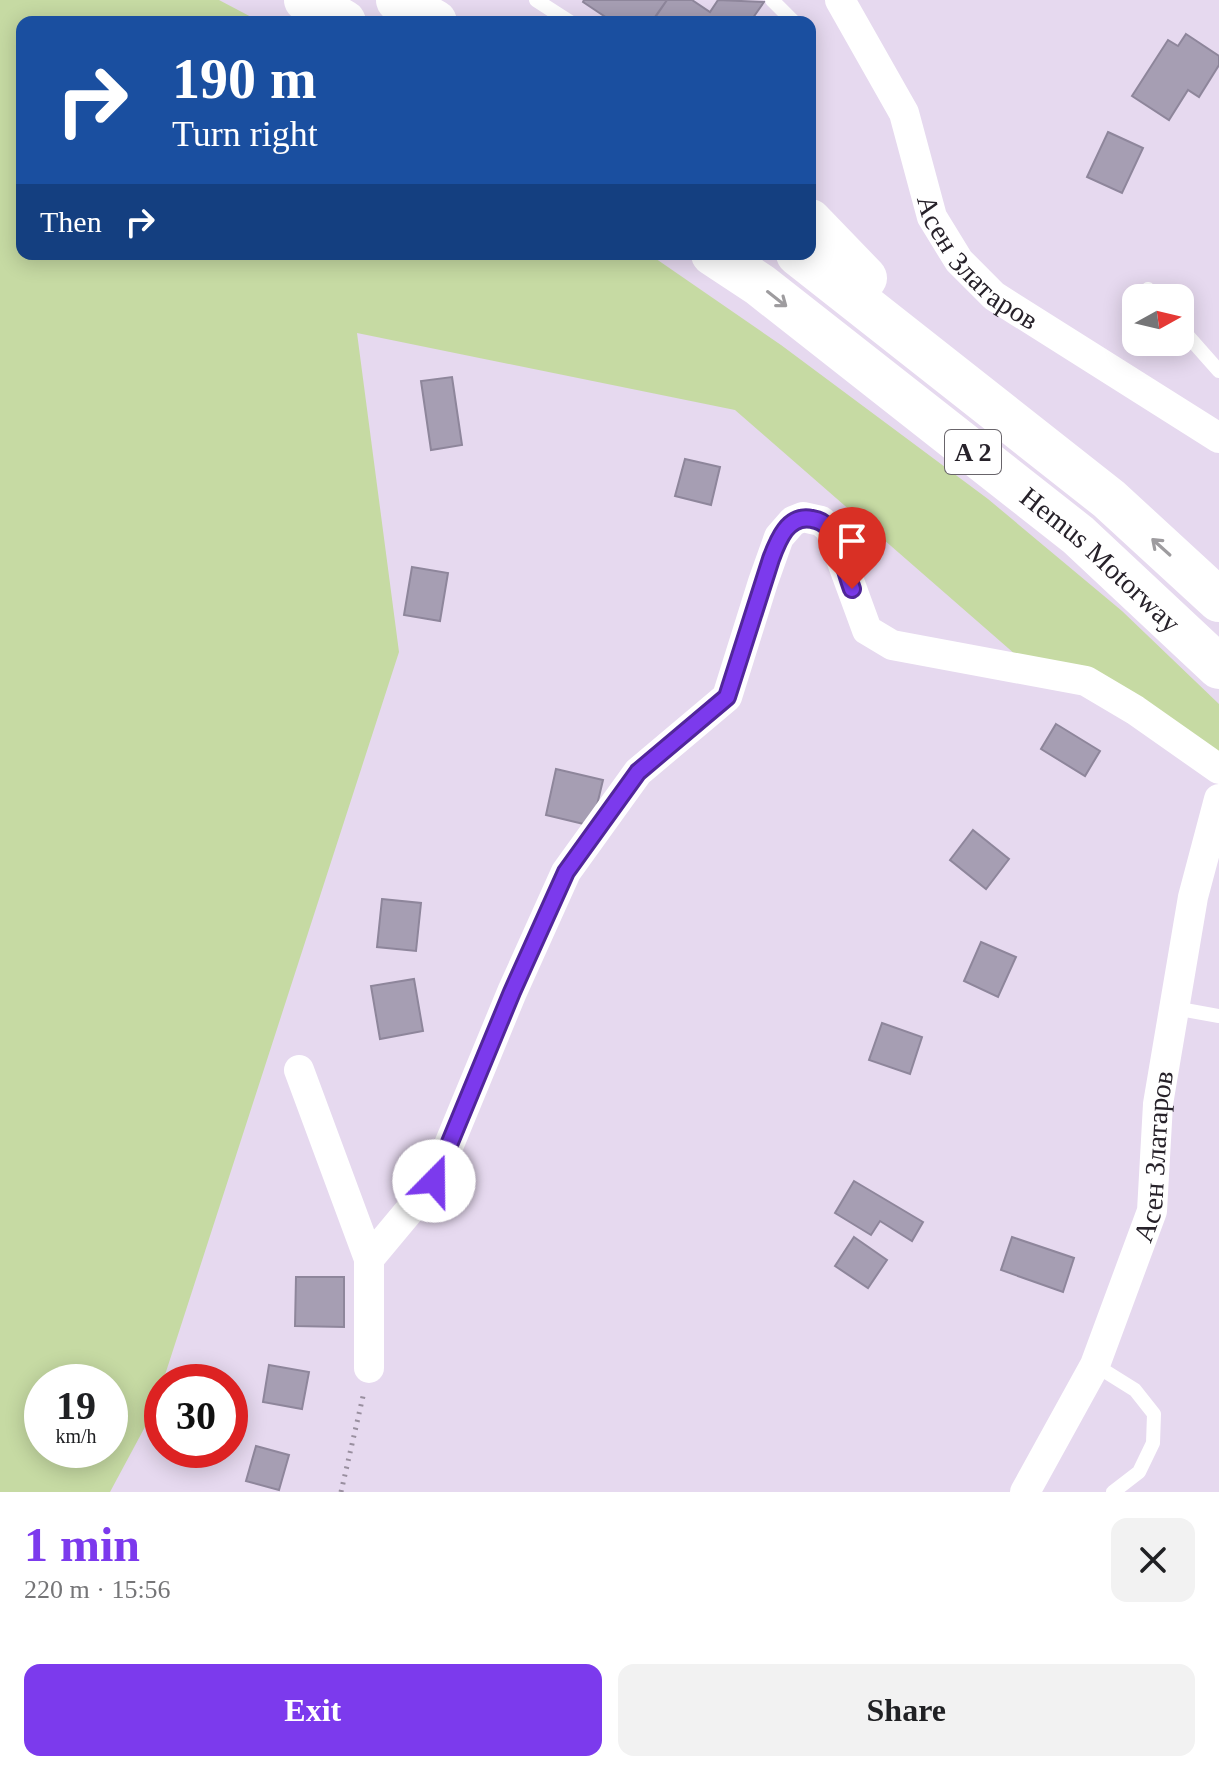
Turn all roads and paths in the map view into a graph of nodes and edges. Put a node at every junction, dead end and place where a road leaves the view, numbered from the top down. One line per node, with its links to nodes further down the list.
1 (306, 0): 6 (highway)
2 (398, 0): 7 (highway)
3 (536, 0): 8 (lane)
4 (772, 0): 9 (lane)
5 (839, 5): 16 (street, Асен Златаров)
6 (334, 16)
7 (425, 16)
8 (561, 16)
9 (788, 16)
10 (816, 227): 15 (highway)
11 (722, 260): 18 (highway, Hemus Motorway / A 2, one-way to 18)
12 (806, 260): 15 (highway, Hemus Motorway / A 2)
13 (1194, 343): 14 (lane)
14 (1219, 371)
15 (980, 398): 17 (highway, Hemus Motorway / A 2, one-way to 15)
16 (1219, 438)
17 (1219, 600)
18 (1219, 667)
19 (1219, 769): 24 (street)
20 (1219, 799): 21 (street, Асен Златаров)
21 (1174, 1008): 22 (lane); 25 (street, Асен Златаров)
22 (1219, 1016)
23 (299, 1070): 24 (street)
24 (369, 1259): 26 (street)
25 (1095, 1365): 28 (street, Асен Златаров); 29 (lane)
26 (369, 1368): 27 (path)
27 (341, 1492)
28 (1025, 1492)
29 (1113, 1492)

